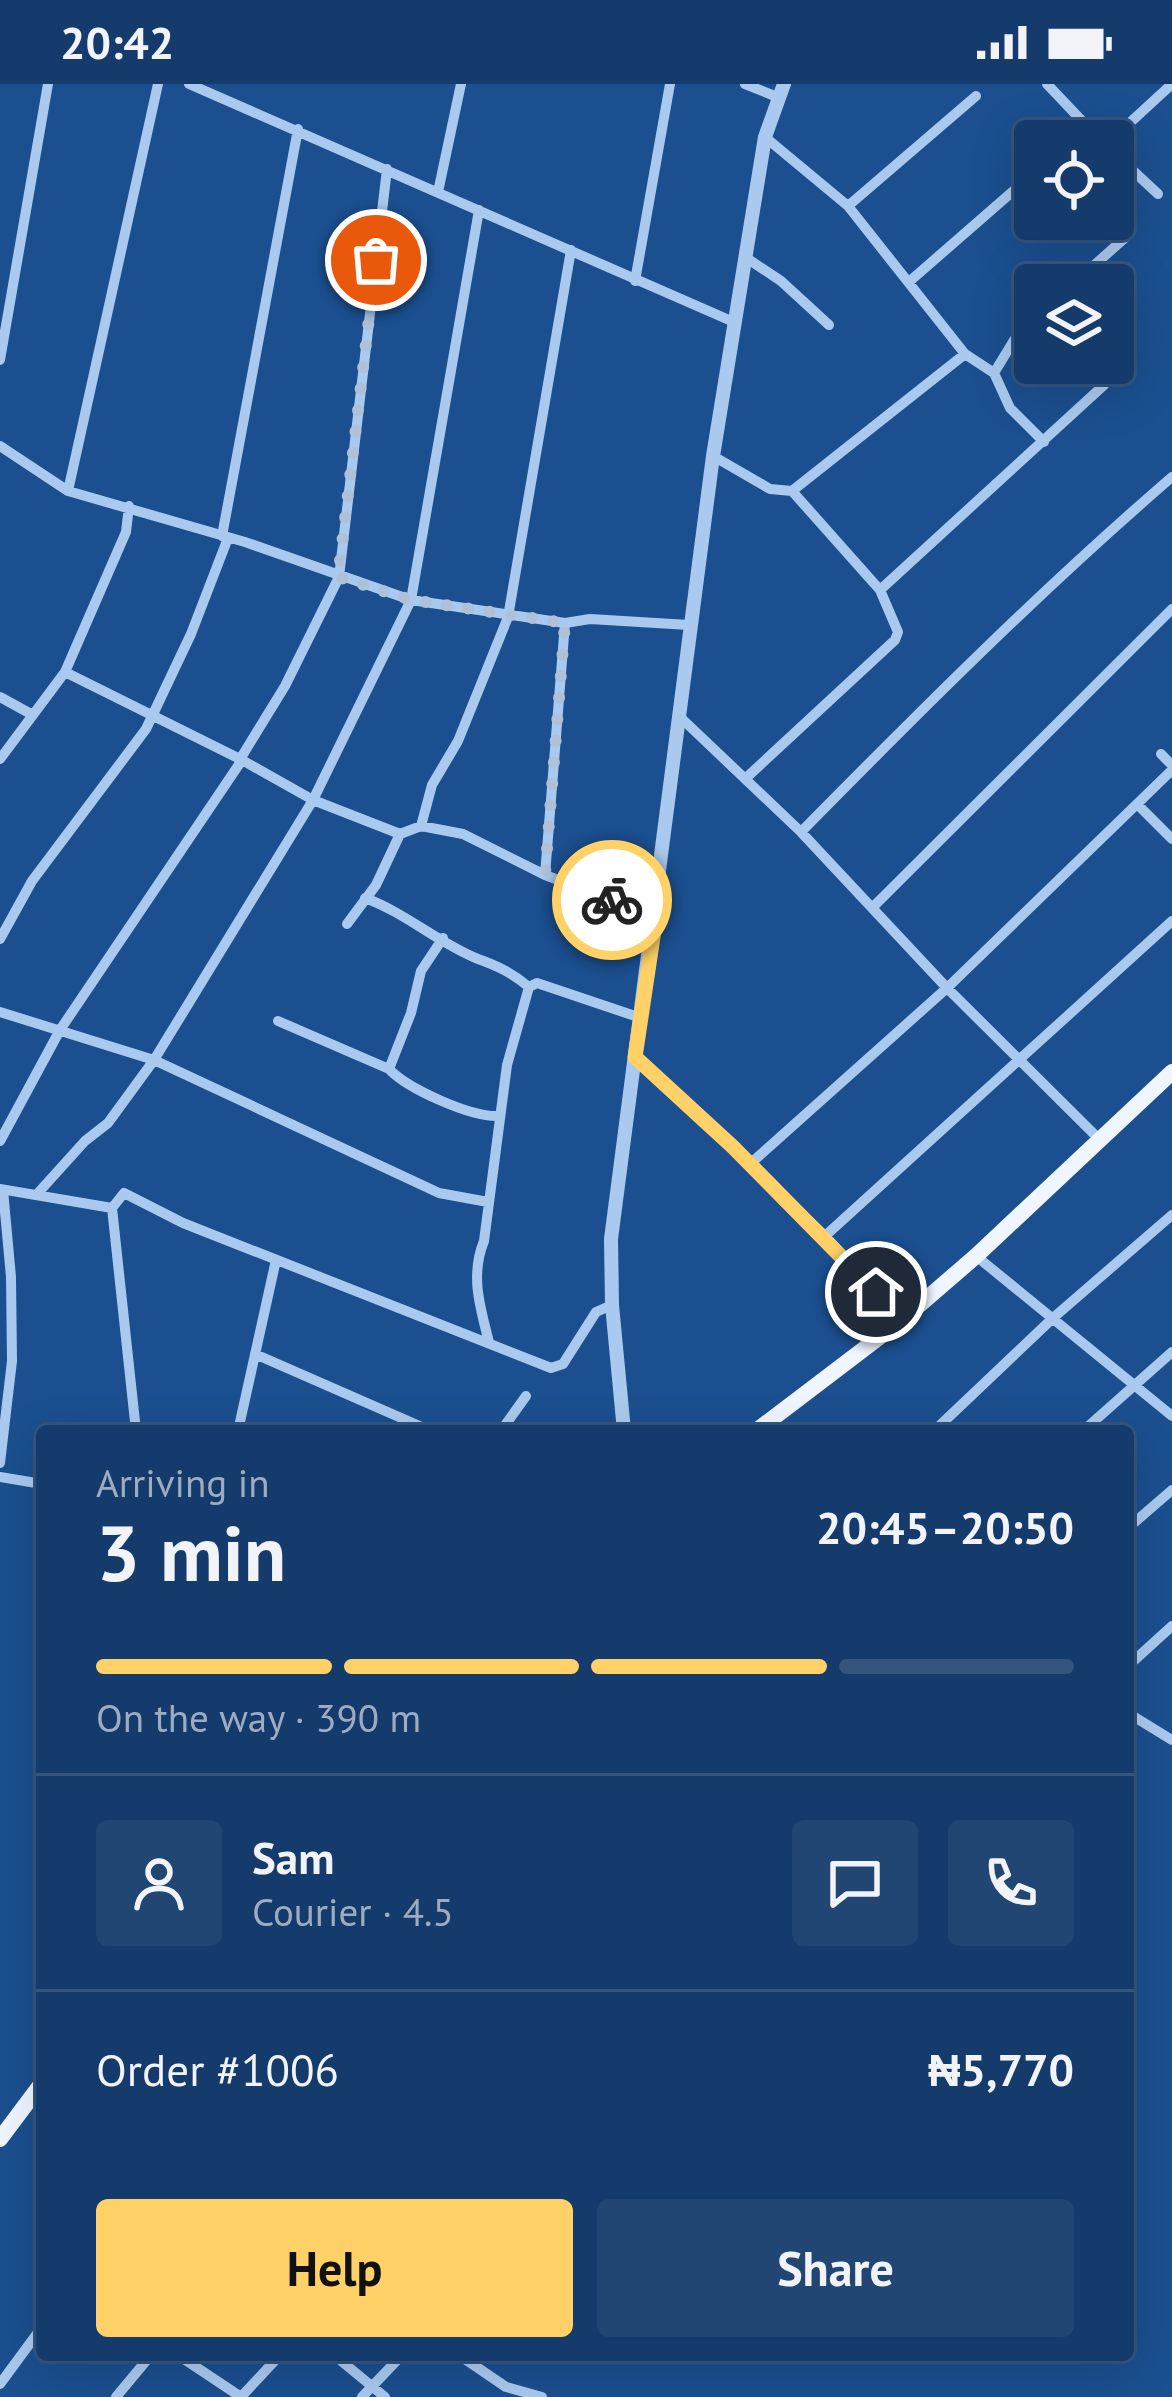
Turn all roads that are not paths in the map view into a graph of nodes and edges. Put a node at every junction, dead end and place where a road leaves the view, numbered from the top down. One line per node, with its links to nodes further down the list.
1 (48, 84): 32 (street)
2 (158, 84): 39 (street)
3 (189, 84): 13 (street)
4 (461, 84): 18 (street)
5 (670, 84): 27 (street)
6 (745, 84): 9 (street)
7 (1047, 84): 11 (street)
8 (1172, 84): 12 (street)
9 (780, 91): 14 (street)
10 (976, 96): 20 (street)
11 (1080, 120)
12 (1133, 120)
13 (298, 129): 15 (street); 42 (street)
14 (766, 137): 20 (street); 24 (street)
15 (387, 169): 18 (street); 43 (street)
16 (1134, 172): 19 (street)
17 (1014, 190): 26 (street)
18 (438, 192): 21 (street)
19 (1158, 194)
20 (848, 206): 26 (street)
21 (479, 210): 23 (street); 45 (street)
22 (1123, 240): 25 (street)
23 (571, 250): 27 (street); 47 (street)
24 (748, 260): 28 (street); 29 (street)
25 (1096, 264)
26 (910, 280): 31 (street)
27 (635, 281): 28 (street)
28 (736, 322): 37 (street)
29 (829, 325)
30 (1014, 340): 33 (street)
31 (965, 354): 33 (street); 40 (street)
32 (0, 360)
33 (994, 373): 35 (street)
34 (1104, 385): 35 (street)
35 (1044, 442): 44 (street)
36 (0, 446): 39 (street)
37 (713, 456): 40 (street); 49 (street)
38 (1172, 477): 63 (street)
39 (68, 491): 41 (street)
40 (792, 491): 44 (street)
41 (130, 506): 42 (street); 50 (street)
42 (225, 537): 43 (street); 54 (street)
43 (338, 577): 45 (street); 57 (street)
44 (880, 590): 59 (street)
45 (412, 600): 47 (street); 60 (street)
46 (1172, 610): 68 (street)
47 (508, 617): 48 (street); 62 (street)
48 (565, 623): 49 (street); 66 (street)
49 (689, 625): 53 (street)
50 (65, 672): 52 (street); 54 (street)
51 (0, 697): 52 (street)
52 (31, 714): 56 (street)
53 (679, 716): 59 (street); 69 (street)
54 (151, 717): 57 (street); 73 (street)
55 (1161, 754): 58 (street)
56 (0, 759)
57 (240, 760): 60 (street); 79 (street)
58 (1172, 768): 61 (street)
59 (746, 778): 63 (street)
60 (313, 800): 64 (street); 82 (street)
61 (1137, 804): 65 (street); 75 (street)
62 (422, 826): 64 (street); 66 (street)
63 (800, 832): 68 (street)
64 (400, 834): 67 (street)
65 (1172, 839)
66 (545, 874): 69 (street)
67 (365, 898): 71 (street); 72 (street)
68 (872, 908): 75 (street)
69 (656, 917): 77 (street)
70 (1172, 921): 81 (street)
71 (346, 924)
72 (443, 938): 74 (street); 83 (street)
73 (0, 940)
74 (529, 986): 77 (street); 85 (street)
75 (947, 988): 81 (street); 88 (street)
76 (0, 1012): 79 (street)
77 (641, 1018): 80 (street)
78 (278, 1021): 83 (street)
79 (60, 1030): 82 (street); 87 (street)
80 (635, 1057): 88 (street); 98 (street)
81 (1018, 1058): 86 (street); 95 (street)
82 (154, 1060): 90 (street); 91 (street)
83 (388, 1069): 85 (street)
84 (1171, 1075): 86 (main road)
85 (500, 1116): 91 (street)
86 (1098, 1138): 96 (main road)
87 (0, 1141)
88 (750, 1164): 95 (street)
89 (1, 1189): 90 (street); 94 (street)
90 (38, 1193): 92 (street)
91 (488, 1202): 101 (street)
92 (112, 1208): 97 (street); 108 (street)
93 (1172, 1215): 99 (street)
94 (3, 1232): 104 (street)
95 (825, 1236): 100 (street)
96 (976, 1256): 99 (street); 100 (main road)
97 (276, 1260): 101 (street); 103 (street)
98 (612, 1305): 101 (street); 112 (street)
99 (1053, 1318): 105 (street); 114 (street)
100 (902, 1320): 113 (main road)
101 (489, 1342)
102 (1172, 1352): 105 (street)
103 (255, 1354): 109 (street); 110 (street)
104 (6, 1360): 116 (street)
105 (1134, 1385): 107 (street); 115 (street)
106 (526, 1396): 111 (street)
107 (1172, 1417)
108 (136, 1425)
109 (239, 1425)
110 (417, 1425)
111 (505, 1425)
112 (624, 1425)
113 (764, 1425)
114 (940, 1425)
115 (1090, 1425)
116 (0, 1463)
117 (0, 1477): 118 (street)
118 (36, 1483)
119 (1172, 1490): 120 (street)
120 (1134, 1523)
121 (1172, 1626): 122 (street)
122 (1134, 1661)
123 (1134, 1717): 124 (street)
124 (1172, 1740)
125 (36, 2091): 126 (main road)
126 (0, 2139)
127 (36, 2335): 134 (street)
128 (146, 2361): 137 (street)
129 (187, 2361): 130 (street)
130 (274, 2361)
131 (339, 2361): 135 (street)
132 (396, 2361): 135 (street)
133 (466, 2361): 136 (street)
134 (0, 2384)
135 (366, 2392): 138 (street)
136 (501, 2392): 139 (street)
137 (116, 2397)
138 (385, 2397)
139 (542, 2397)

